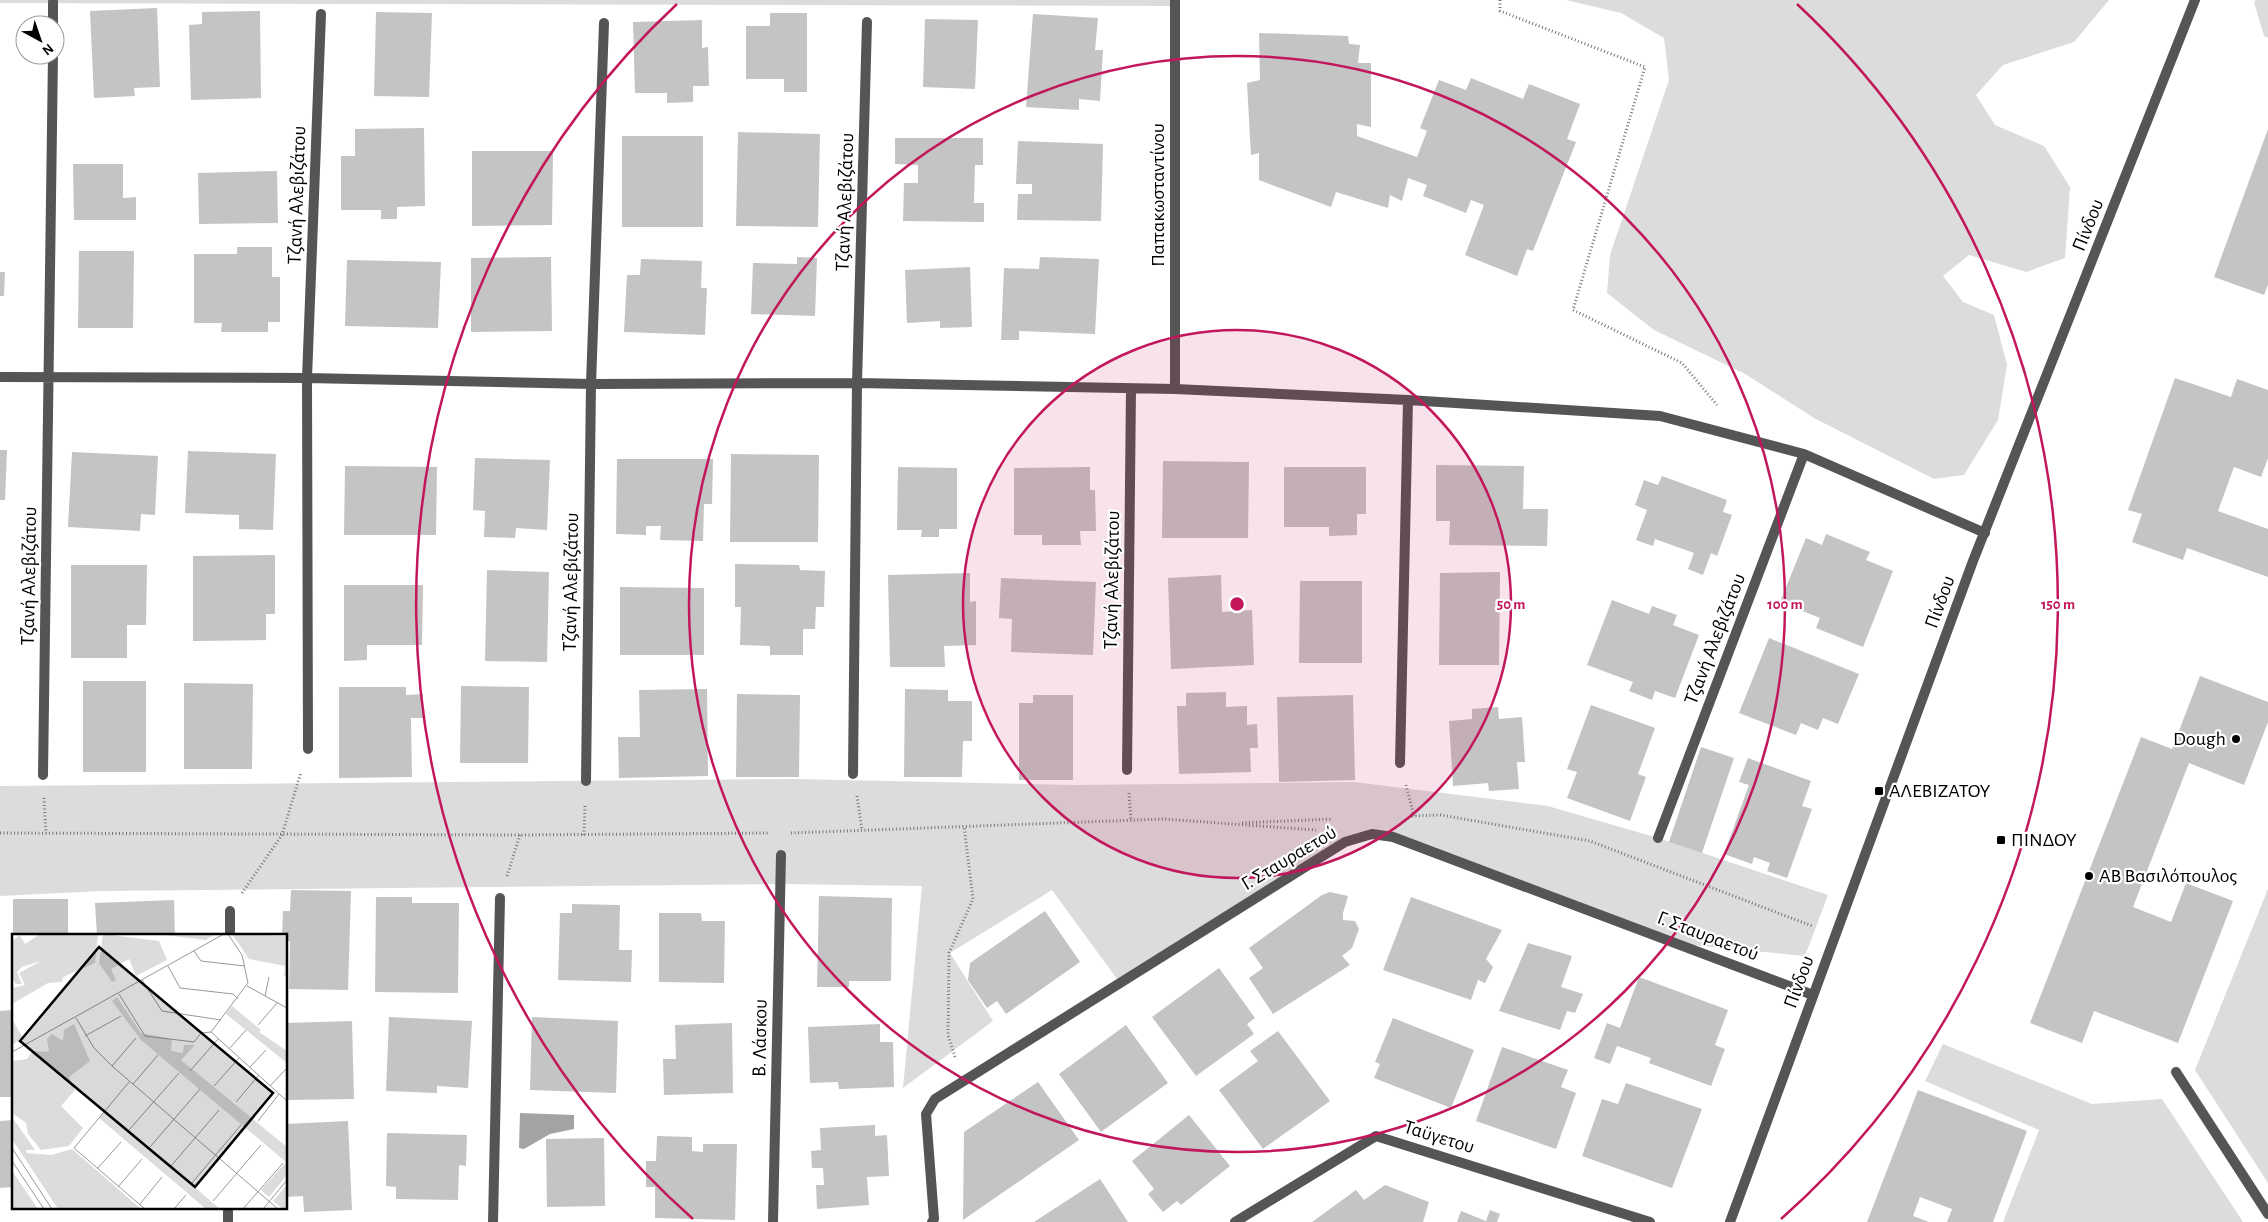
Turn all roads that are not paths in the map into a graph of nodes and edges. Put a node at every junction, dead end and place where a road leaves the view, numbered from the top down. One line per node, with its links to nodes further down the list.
1 (1175, 0): 15 (street, Παπακωσταντίνου)
2 (2195, 0): 18 (street, Πίνδου)
3 (53, 2): 5 (street)
4 (321, 14): 11 (street, Τζανή Αλεβιζάτου)
5 (53, 15)
6 (867, 22): 12 (street, Τζανή Αλεβιζάτου)
7 (604, 23): 13 (street, Τζανή Αλεβιζάτου)
8 (53, 65): 10 (street, Τζανή Αλεβιζάτου)
9 (0, 377): 10 (street)
10 (50, 378): 11 (street); 23 (street, Τζανή Αλεβιζάτου)
11 (307, 378): 13 (street); 19 (street, Τζανή Αλεβιζάτου)
12 (857, 382): 13 (street); 14 (street); 22 (street, Τζανή Αλεβιζάτου)
13 (591, 384): 24 (street, Τζανή Αλεβιζάτου)
14 (1132, 389): 15 (street); 21 (street, Τζανή Αλεβιζάτου)
15 (1175, 390): 16 (street)
16 (1408, 400): 17 (street); 20 (street)
17 (1804, 454): 18 (street); 25 (street, Τζανή Αλεβιζάτου)
18 (1985, 532): 30 (street, Πίνδου)
19 (308, 749)
20 (1400, 763)
21 (1127, 770)
22 (853, 774)
23 (43, 775)
24 (586, 781)
25 (1658, 838)
26 (781, 855): 34 (street, Β. Λάσκου)
27 (500, 898): 33 (street)
28 (230, 911): 29 (street)
29 (230, 934)
30 (1813, 995): 35 (street, Γ. Σταυραετού); 38 (street, Πίνδου)
31 (2176, 1072): 32 (street)
32 (2268, 1214)
33 (493, 1222)
34 (773, 1222)
35 (932, 1222)
36 (1235, 1222): 37 (street, Ταϋγετου)
37 (1650, 1222)
38 (1730, 1222)

